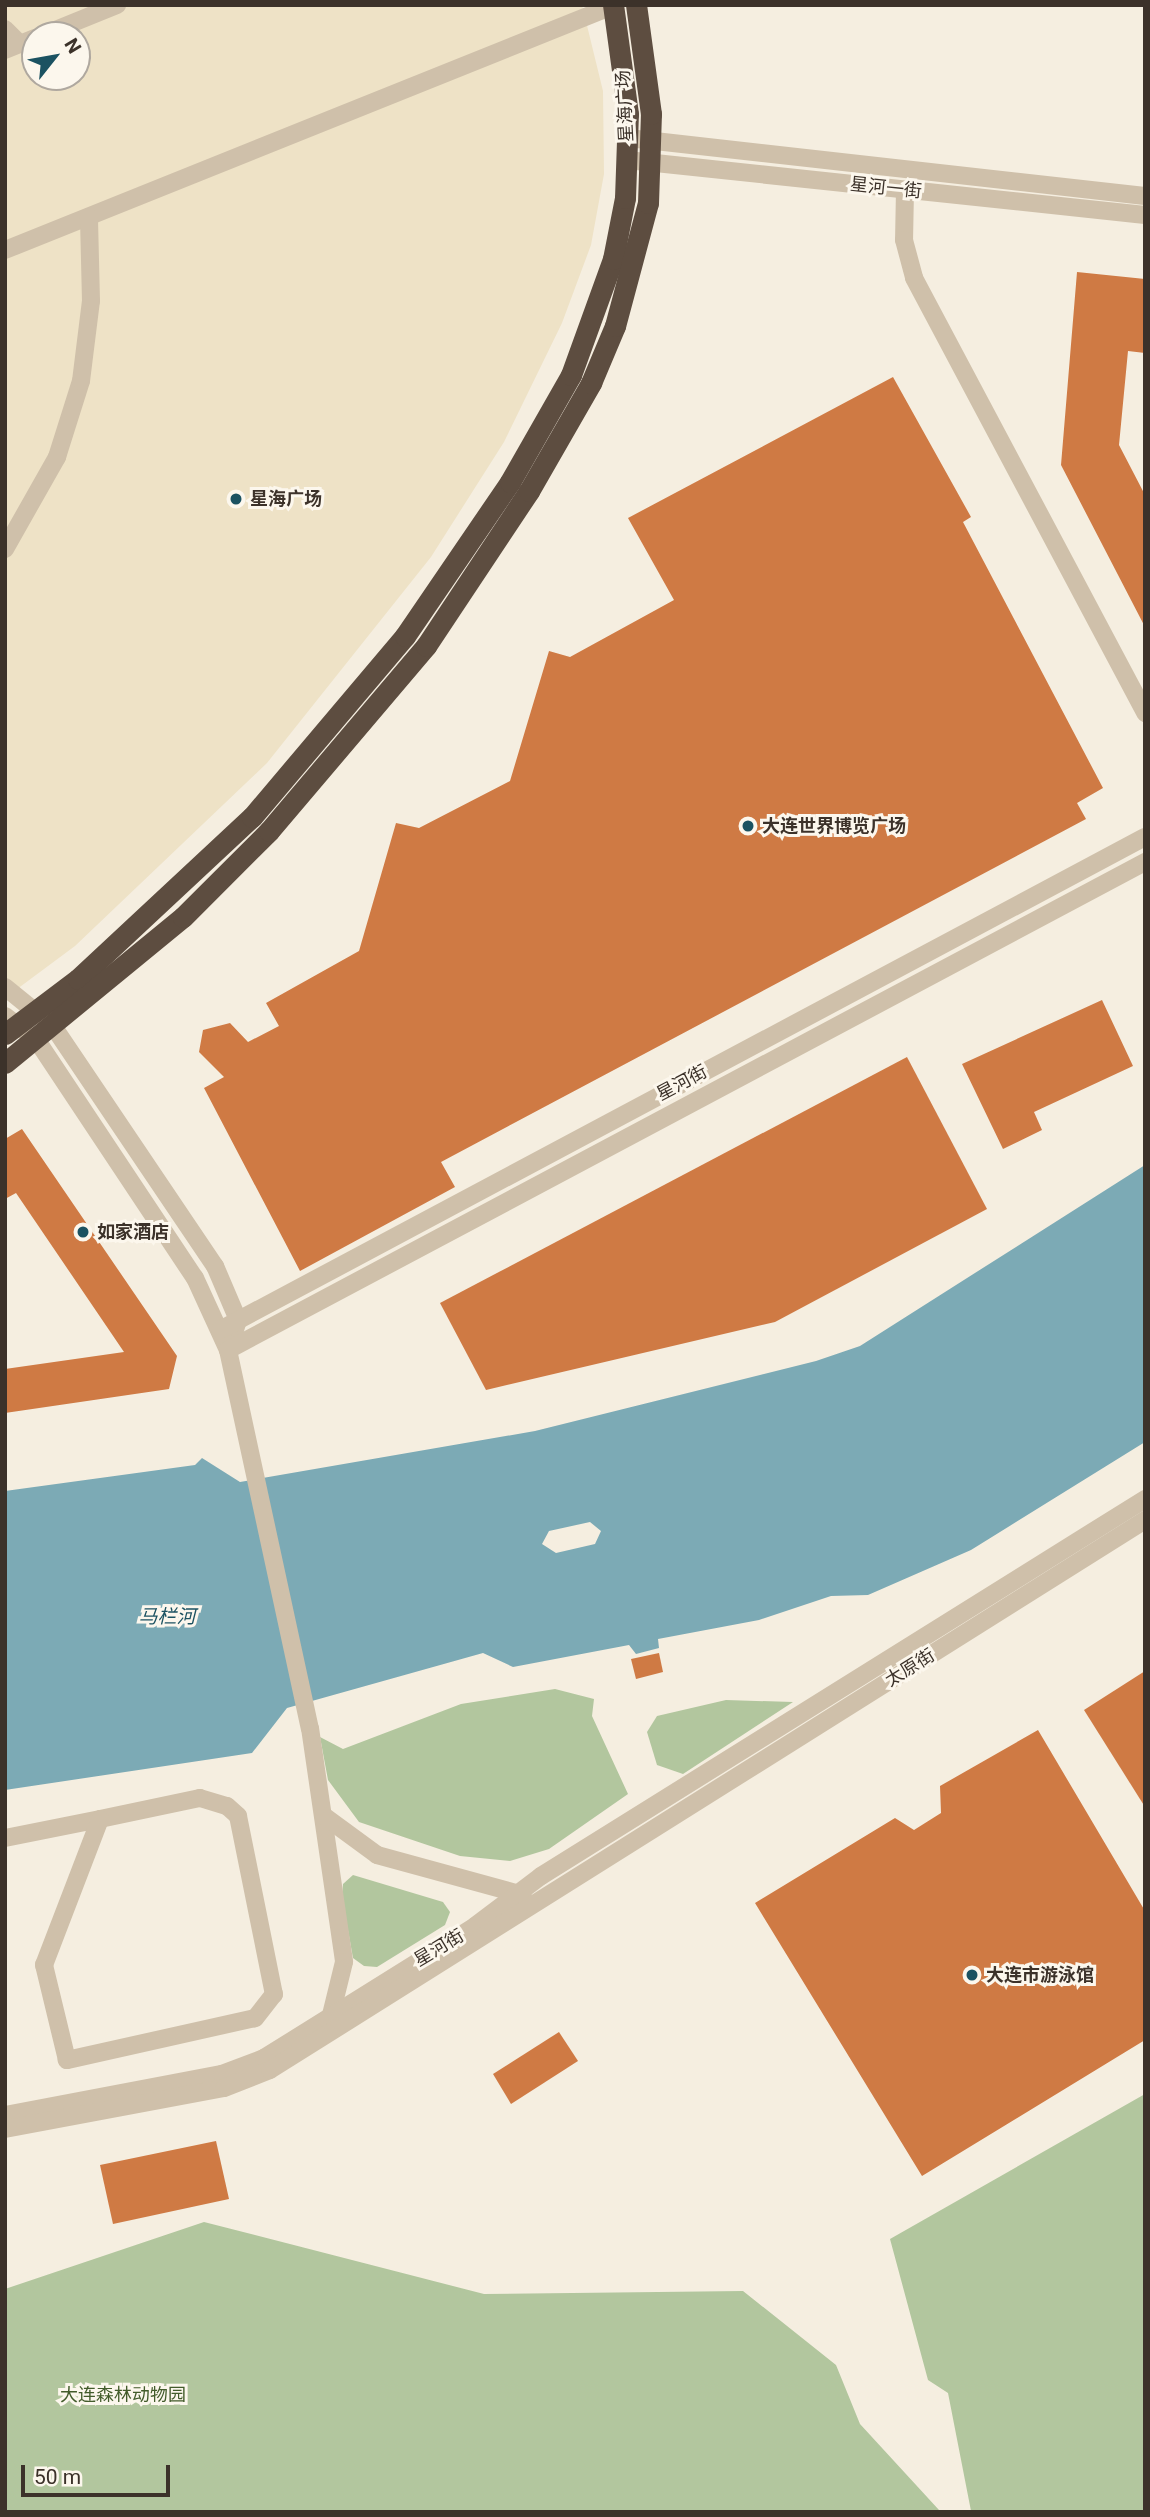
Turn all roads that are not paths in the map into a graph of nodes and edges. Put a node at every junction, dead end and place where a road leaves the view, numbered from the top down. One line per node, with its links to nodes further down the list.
1 (117, 5): 4 (street)
2 (635, 5): 8 (highway, 星海广场)
3 (614, 6): 7 (highway, 星海广场); 14 (street)
4 (78, 21)
5 (5, 29): 6 (street)
6 (20, 44)
7 (627, 138): 8 (street, 星河一街); 9 (highway, 星海广场)
8 (650, 140): 10 (highway, 星海广场); 12 (street, 星河一街)
9 (627, 160): 10 (street, 星河一街); 21 (highway, 星海广场)
10 (649, 162): 11 (street, 星河一街); 23 (highway, 星海广场)
11 (905, 190): 13 (street, 星河一街); 17 (street)
12 (1145, 196)
13 (1145, 215)
14 (89, 217): 15 (street); 16 (street)
15 (5, 250)
16 (5, 549)
17 (1145, 713)
18 (1145, 837): 26 (street, 星河街)
19 (1145, 862): 28 (street, 星河街)
20 (5, 987): 21 (street)
21 (38, 1009): 22 (highway, 星海广场); 23 (street)
22 (10, 1025): 24 (street)
23 (53, 1026): 24 (highway, 星海广场); 26 (street)
24 (36, 1039): 25 (highway, 星海广场); 27 (street)
25 (5, 1063)
26 (238, 1320): 27 (street, 星河街); 28 (street)
27 (220, 1329): 28 (street)
28 (228, 1350): 33 (street)
29 (1145, 1499): 31 (street, 太原街)
30 (1145, 1520): 32 (street, 太原街)
31 (835, 1692): 36 (street, 星河街)
32 (675, 1815): 36 (street, 星河街)
33 (324, 1816): 36 (street); 37 (street)
34 (100, 1819): 34 (street); 35 (street)
35 (5, 1838)
36 (525, 1898): 37 (street, 星河街); 39 (street, 星河街)
37 (331, 2015): 38 (street, 星河街)
38 (5, 2115)
39 (5, 2129)

